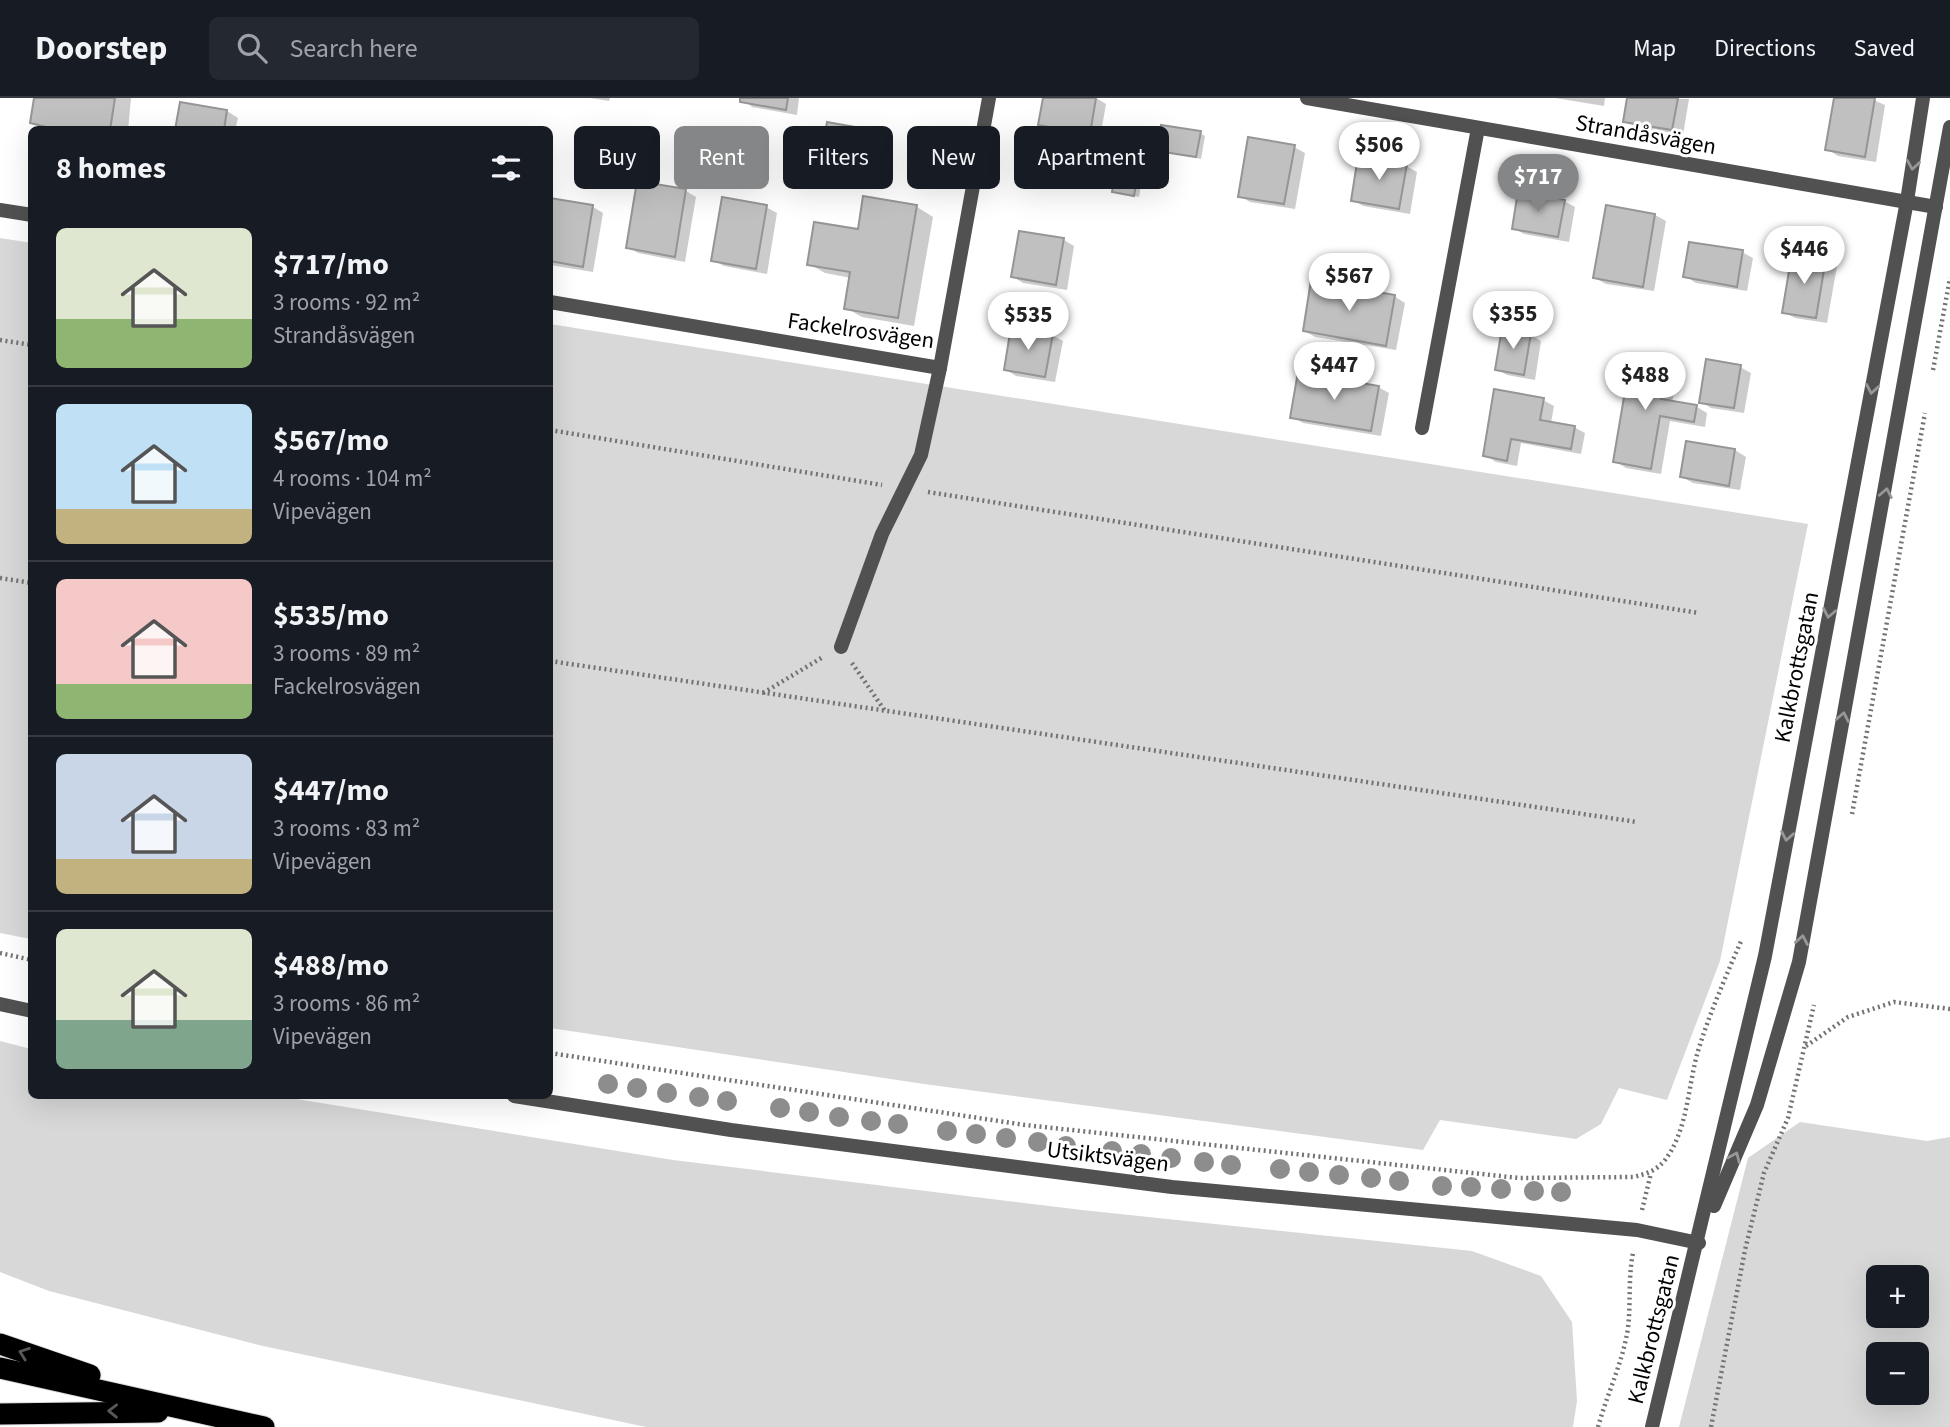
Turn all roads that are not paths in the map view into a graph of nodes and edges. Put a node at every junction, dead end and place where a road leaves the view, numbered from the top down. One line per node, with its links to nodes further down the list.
1 (989, 98): 11 (street, Fackelrosvägen)
2 (1307, 98): 5 (street, Strandåsvägen)
3 (1923, 98): 6 (street, Kalkbrottsgatan, one-way to 6)
4 (1950, 127): 7 (street, Kalkbrottsgatan)
5 (1478, 128): 6 (street, Strandåsvägen); 12 (street)
6 (1907, 201): 7 (street, Strandåsvägen); 17 (street, Kalkbrottsgatan, one-way to 17)
7 (1936, 206): 17 (street, Kalkbrottsgatan, one-way to 7)
8 (0, 210): 9 (street)
9 (28, 214)
10 (553, 303): 11 (street, Fackelrosvägen)
11 (940, 368): 13 (street)
12 (1422, 428)
13 (841, 647)
14 (0, 1004): 15 (street)
15 (28, 1010)
16 (534, 1099): 17 (street, Utsiktsvägen)
17 (1699, 1242): 23 (street, Kalkbrottsgatan)
18 (0, 1344): 20 (highway, one-way to 18)
19 (0, 1368): 20 (highway)
20 (205, 1413): 21 (highway, one-way to 21); 22 (highway)
21 (0, 1414)
22 (264, 1427)
23 (1652, 1427)

